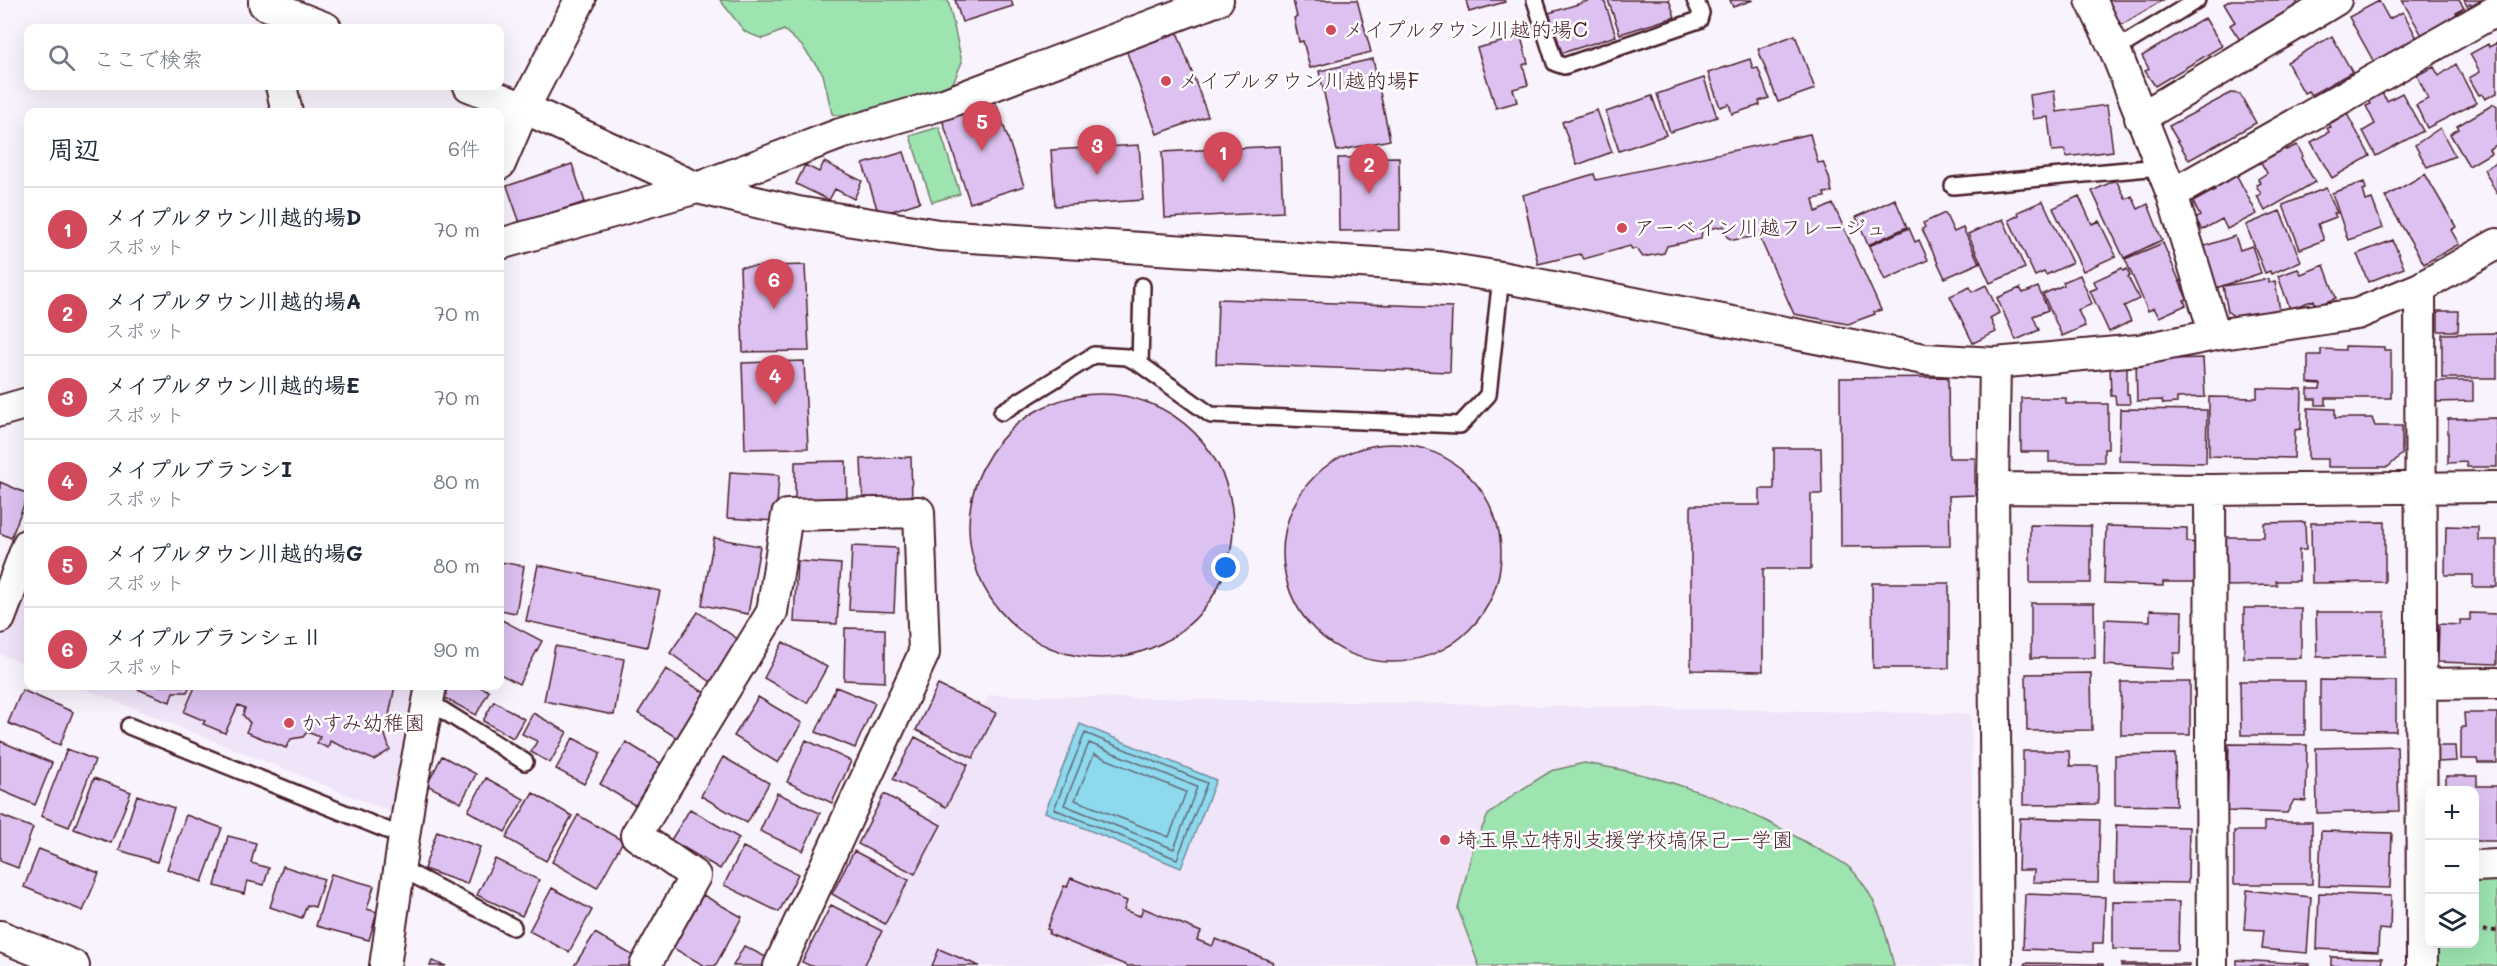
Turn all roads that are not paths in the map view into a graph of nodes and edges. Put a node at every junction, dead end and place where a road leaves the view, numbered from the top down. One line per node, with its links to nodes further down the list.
1 (580, 0): 15 (street)
2 (1218, 0): 20 (street)
3 (1535, 0): 4 (lane)
4 (1695, 0)
5 (2091, 0): 11 (street)
6 (2198, 0): 11 (lane)
7 (2336, 0): 16 (street)
8 (2497, 10): 18 (street)
9 (266, 11): 10 (street)
10 (312, 24)
11 (2115, 50): 16 (street)
12 (282, 90): 14 (street)
13 (479, 90): 15 (street)
14 (286, 108)
15 (524, 108): 17 (street); 20 (street)
16 (2140, 118): 18 (street)
17 (504, 155)
18 (2166, 181): 19 (lane); 26 (street)
19 (1953, 186)
20 (697, 188): 21 (street); 23 (street)
21 (504, 243)
22 (2497, 244): 25 (street)
23 (1501, 277): 27 (street); 28 (lane)
24 (1142, 286): 28 (lane)
25 (2420, 288): 26 (street); 34 (street)
26 (2215, 335): 27 (street)
27 (1995, 363): 33 (street)
28 (1140, 364): 31 (lane)
29 (24, 404): 30 (street)
30 (0, 411)
31 (1002, 412)
32 (2497, 487): 34 (street)
33 (1993, 488): 35 (street); 55 (street)
34 (2420, 488): 35 (street); 39 (street)
35 (2210, 490): 56 (street)
36 (24, 555): 37 (street)
37 (0, 618)
38 (2497, 683): 39 (street)
39 (2422, 684): 44 (street)
40 (429, 693): 42 (lane); 43 (street)
41 (129, 726): 43 (lane)
42 (525, 762)
43 (404, 837): 47 (street)
44 (2425, 840)
45 (2497, 865): 46 (street)
46 (2479, 866)
47 (400, 868): 49 (lane); 52 (street)
48 (2425, 891): 57 (street)
49 (513, 927)
50 (0, 936): 51 (street)
51 (74, 966)
52 (385, 966)
53 (645, 966): 54 (street)
54 (779, 966)
55 (1997, 966)
56 (2212, 966)
57 (2422, 966)

